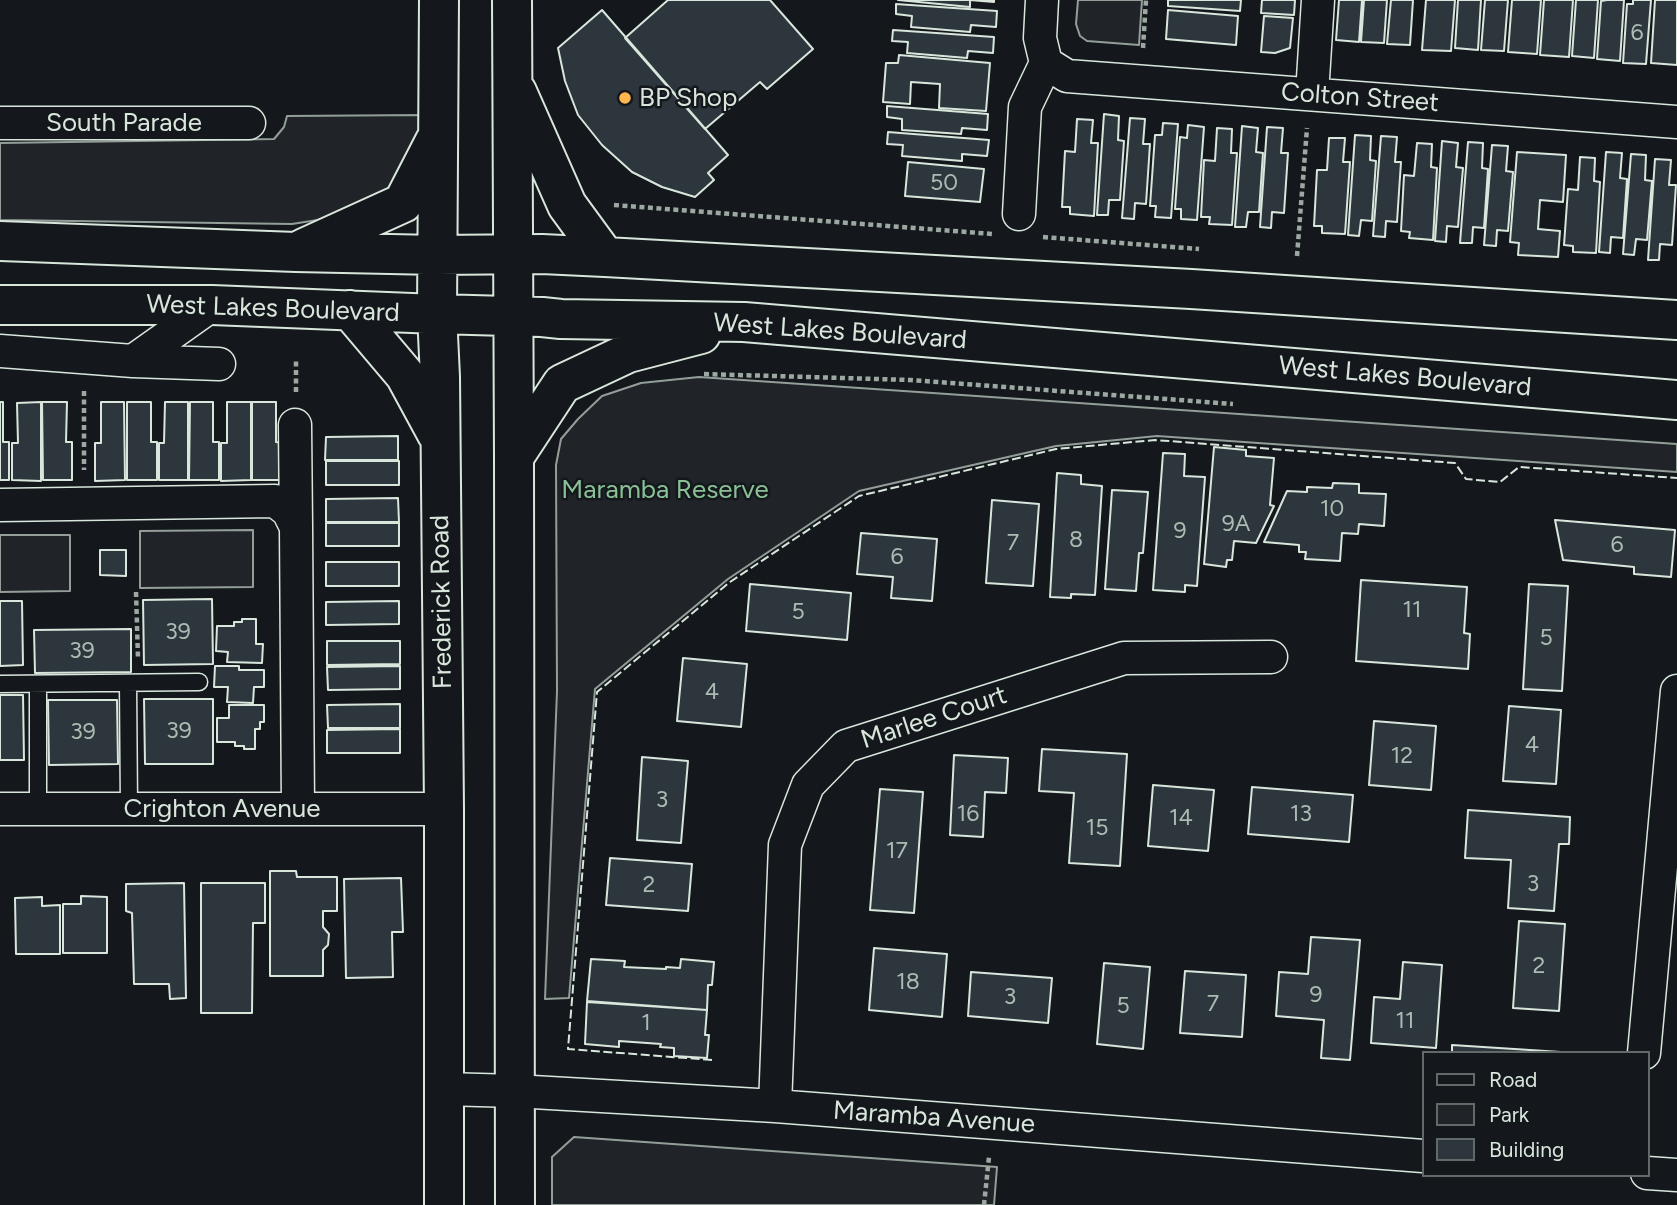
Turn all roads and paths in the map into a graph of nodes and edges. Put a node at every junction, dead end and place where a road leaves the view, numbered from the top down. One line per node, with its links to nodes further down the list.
1 (439, 0): 14 (main road, Frederick Road)
2 (512, 0): 8 (main road)
3 (1042, 0): 7 (street)
4 (1146, 0): 6 (path)
5 (1318, 0): 9 (street)
6 (1142, 50)
7 (1046, 63): 9 (street, Colton Street); 16 (street)
8 (512, 81): 20 (main road); 23 (main road)
9 (1312, 94): 10 (street, Colton Street)
10 (1677, 122)
11 (0, 123): 12 (street, South Parade)
12 (249, 123)
13 (1307, 125): 22 (path)
14 (438, 135): 19 (main road); 21 (main road, Frederick Road)
15 (604, 205): 16 (path)
16 (1018, 228): 18 (path)
17 (0, 241): 19 (main road)
18 (1202, 249)
19 (296, 252): 21 (main road)
20 (513, 254): 21 (main road); 23 (main road); 28 (main road)
21 (437, 255): 27 (main road, Frederick Road)
22 (1284, 255)
23 (605, 257): 29 (main road)
24 (0, 304): 25 (main road, West Lakes Boulevard)
25 (212, 305): 26 (main road, West Lakes Boulevard); 32 (street)
26 (350, 310): 27 (main road, West Lakes Boulevard); 39 (main road)
27 (437, 314): 28 (main road, West Lakes Boulevard); 39 (main road, Frederick Road)
28 (512, 316): 30 (main road, West Lakes Boulevard); 40 (main road)
29 (1677, 320)
30 (744, 322): 36 (main road, West Lakes Boulevard); 40 (main road)
31 (0, 351): 32 (street)
32 (133, 360): 33 (street)
33 (219, 364)
34 (692, 374): 37 (path)
35 (83, 386): 41 (path)
36 (1677, 400)
37 (1245, 405)
38 (295, 425): 43 (street)
39 (440, 439): 54 (main road, Frederick Road)
40 (514, 457): 57 (main road)
41 (84, 474)
42 (0, 505): 43 (street)
43 (296, 527): 53 (street)
44 (1272, 657): 58 (street, Marlee Court)
45 (199, 682): 46 (lane)
46 (128, 683): 48 (lane); 52 (lane)
47 (0, 684): 48 (lane)
48 (38, 684): 51 (lane)
49 (1677, 691): 55 (street)
50 (0, 809): 51 (street, Crighton Avenue)
51 (38, 809): 52 (street, Crighton Avenue)
52 (129, 809): 53 (street, Crighton Avenue)
53 (298, 809): 54 (street, Crighton Avenue)
54 (444, 809): 56 (main road, Frederick Road)
55 (1644, 1051)
56 (444, 1089): 57 (street, Maramba Avenue); 63 (main road, Frederick Road)
57 (514, 1091): 58 (street, Maramba Avenue); 64 (main road)
58 (775, 1106): 59 (street, Maramba Avenue)
59 (993, 1123): 60 (street, Maramba Avenue); 65 (path)
60 (1422, 1156)
61 (1649, 1173): 62 (street)
62 (1677, 1175)
63 (444, 1205)
64 (515, 1205)
65 (984, 1205)

